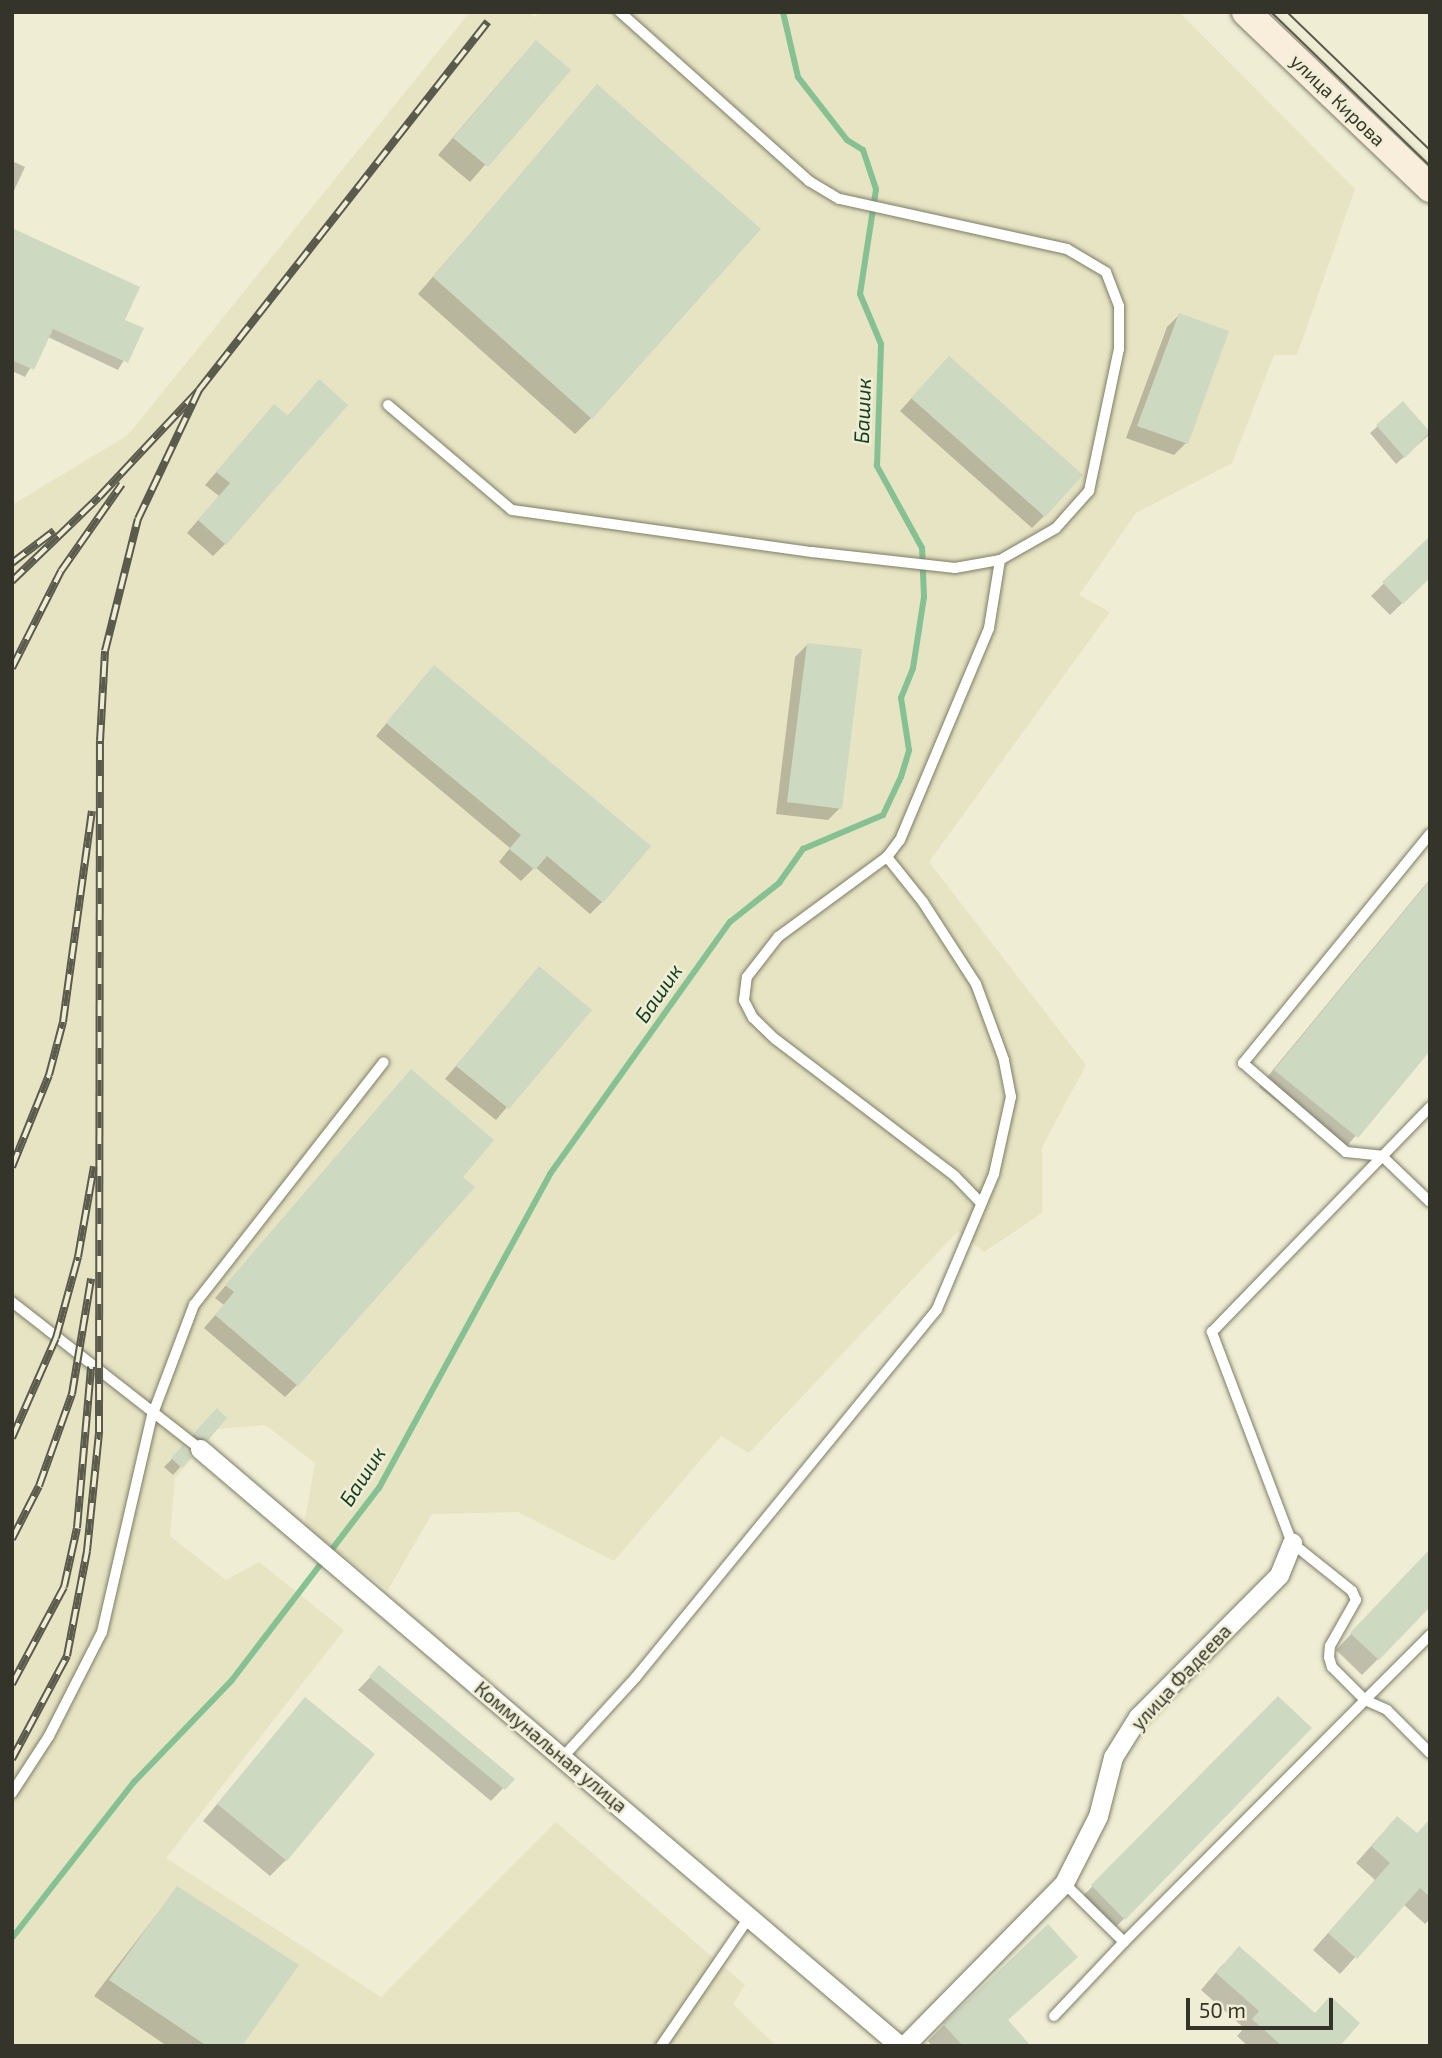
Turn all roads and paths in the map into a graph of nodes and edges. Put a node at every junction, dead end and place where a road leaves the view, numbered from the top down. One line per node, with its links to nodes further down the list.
1 (620, 12): 5 (lane)
2 (1246, 12): 3 (main road, улица Кирова)
3 (1430, 188)
4 (388, 405): 5 (lane)
5 (1000, 560): 7 (lane)
6 (1430, 834): 10 (lane)
7 (887, 857): 11 (lane); 11 (lane)
8 (384, 1062): 14 (lane)
9 (1430, 1107): 10 (lane)
10 (1382, 1156): 12 (lane); 16 (lane)
11 (980, 1202): 20 (lane)
12 (1430, 1202)
13 (12, 1302): 14 (lane)
14 (152, 1416): 15 (lane); 21 (lane)
15 (200, 1449): 20 (street, Коммунальная улица)
16 (1292, 1543): 18 (lane); 22 (street, улица Фадеева)
17 (1430, 1635): 18 (lane)
18 (1365, 1700): 19 (lane); 24 (lane)
19 (1430, 1753)
20 (563, 1757): 23 (street, Коммунальная улица)
21 (12, 1793)
22 (1064, 1882): 24 (lane); 27 (street, улица Фадеева)
23 (750, 1916): 26 (lane); 27 (street, Коммунальная улица)
24 (1124, 1942): 25 (lane)
25 (1054, 2016)
26 (661, 2046)
27 (902, 2046)

